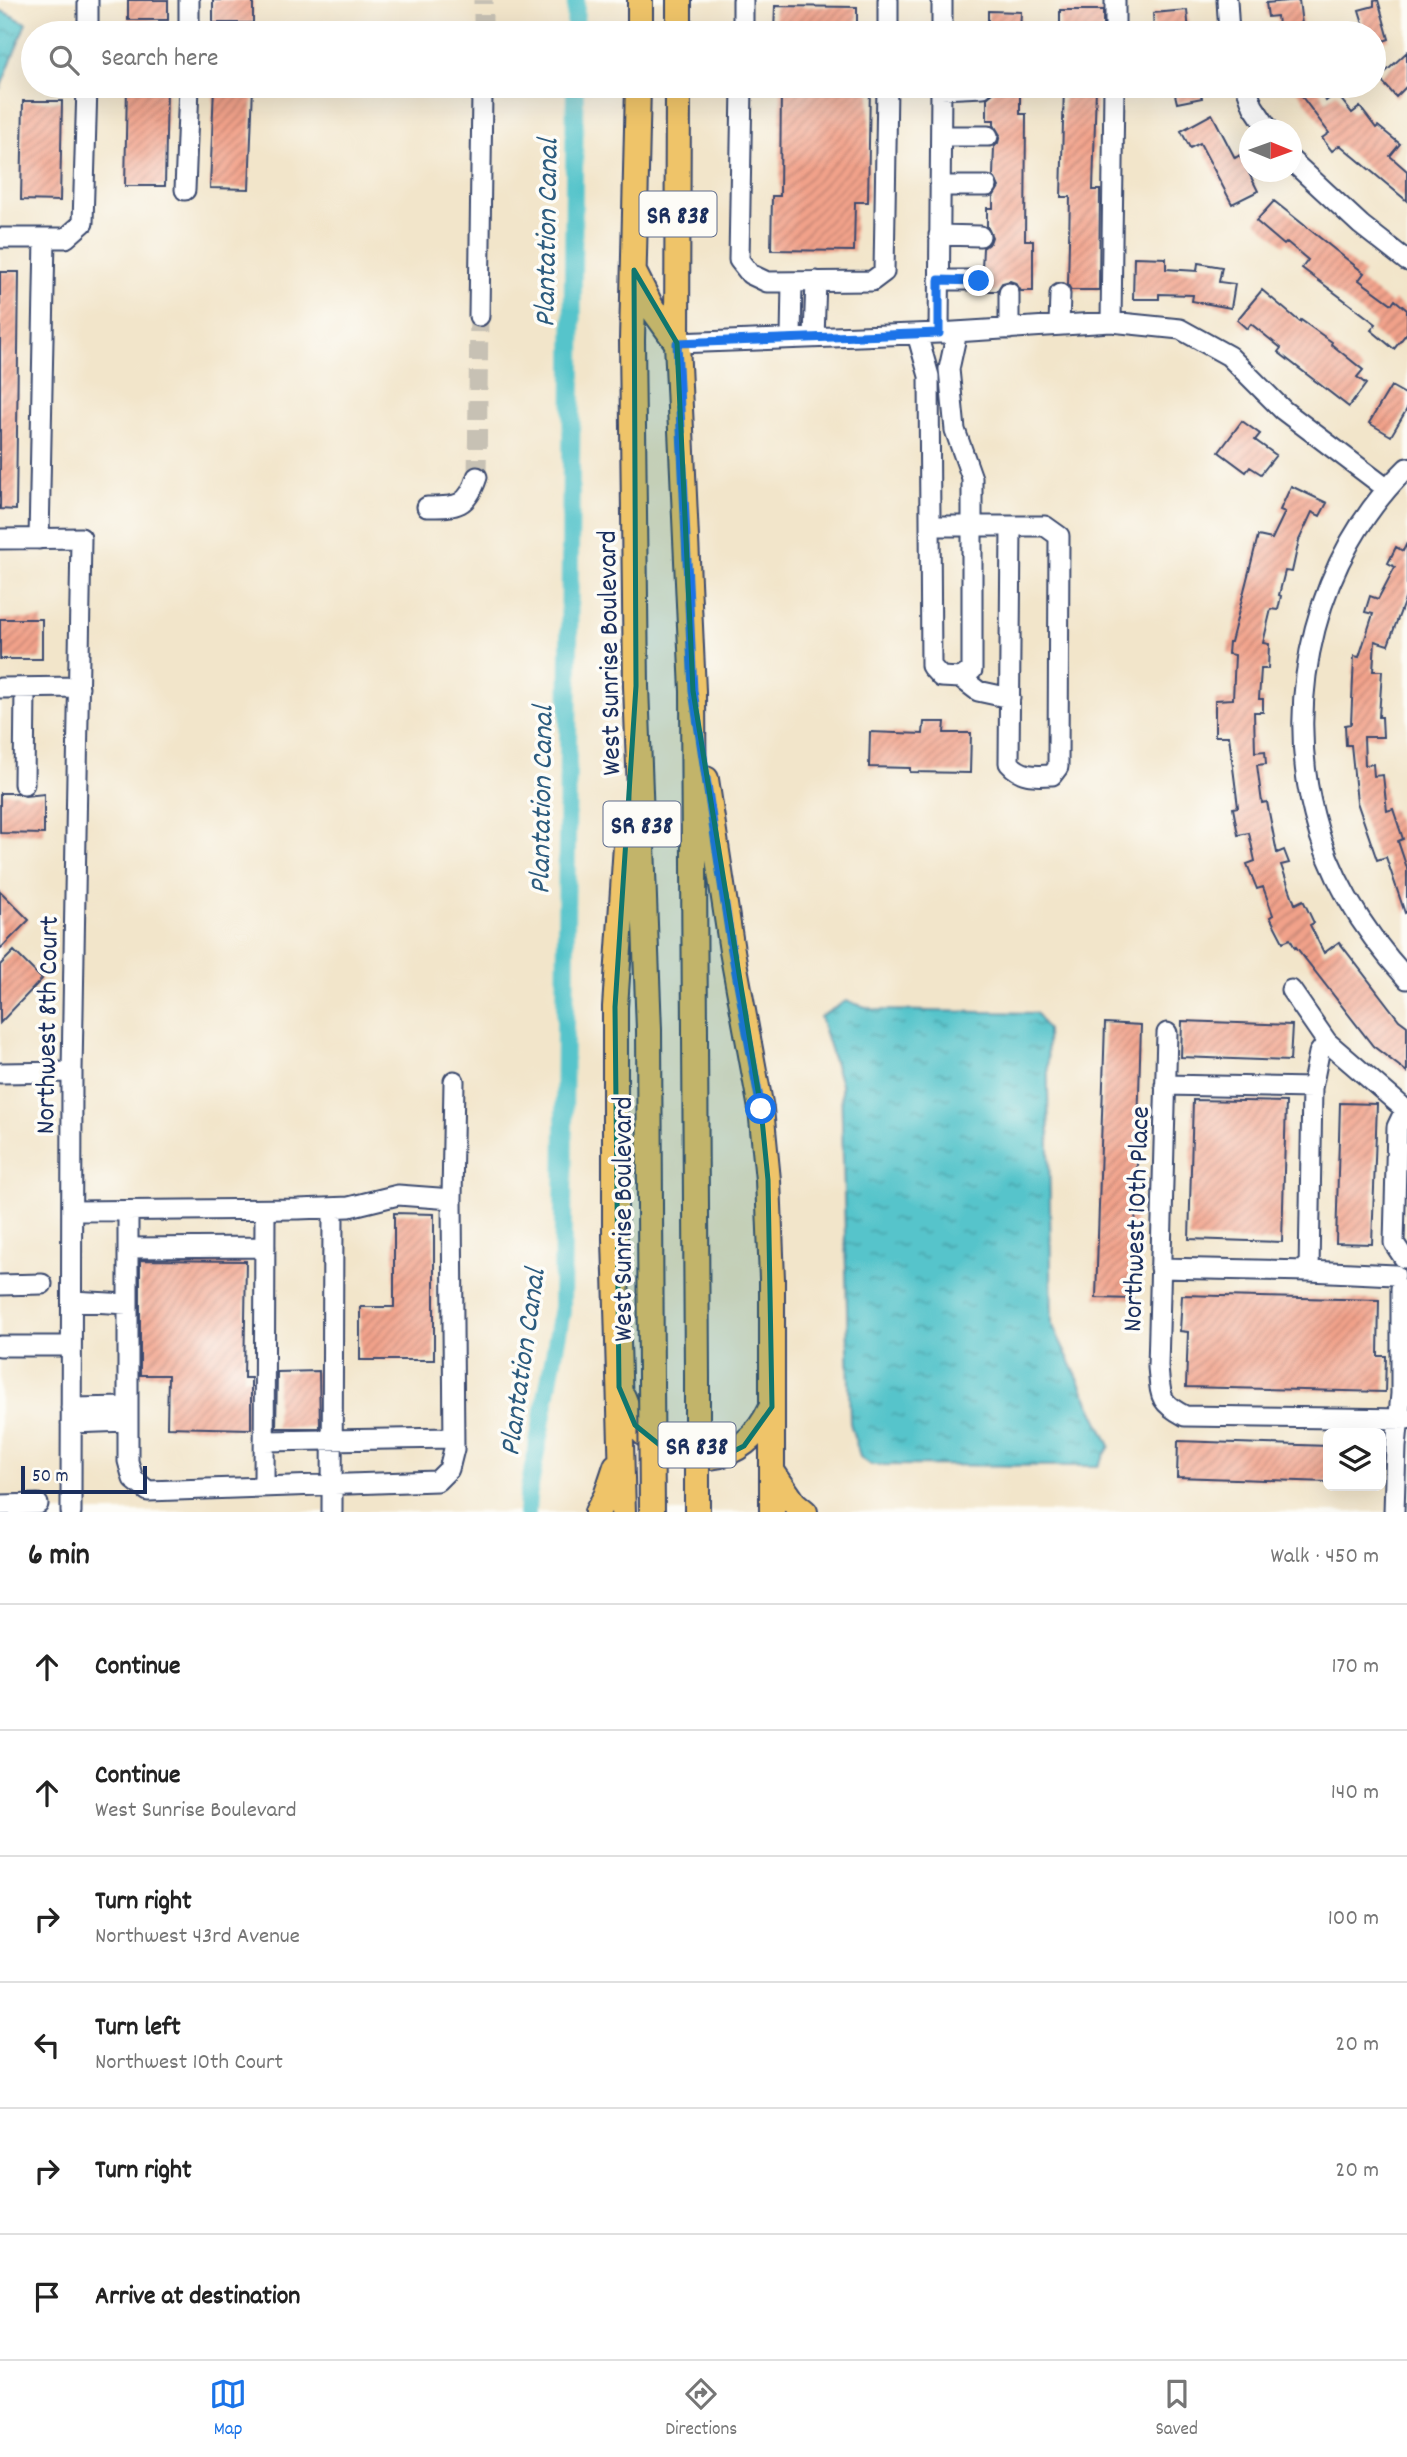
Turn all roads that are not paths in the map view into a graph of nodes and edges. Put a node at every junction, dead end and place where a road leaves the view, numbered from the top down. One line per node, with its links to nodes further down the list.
1 (88, 0): 10 (street)
2 (189, 0): 11 (street)
3 (640, 0): 12 (main road)
4 (679, 0): 13 (main road)
5 (743, 0): 14 (street)
6 (888, 0): 15 (street)
7 (942, 0): 16 (street)
8 (1115, 0): 17 (street)
9 (1227, 0): 18 (street)
10 (88, 21)
11 (189, 21)
12 (640, 21)
13 (679, 21)
14 (743, 21)
15 (888, 21)
16 (942, 21)
17 (1115, 21)
18 (1228, 21)
19 (86, 98): 39 (street)
20 (188, 98): 35 (street)
21 (482, 98): 48 (street)
22 (638, 98): 41 (main road, West Sunrise Boulevard / SR 838)
23 (678, 98): 56 (main road, SR 838)
24 (742, 98): 45 (street)
25 (887, 98): 43 (street)
26 (941, 98): 30 (street)
27 (1114, 98): 49 (street)
28 (1250, 98): 29 (street)
29 (1262, 119)
30 (941, 136): 31 (street); 33 (street)
31 (988, 136)
32 (1302, 170): 40 (street)
33 (940, 186): 34 (street); 36 (street)
34 (987, 186)
35 (185, 190)
36 (939, 235): 37 (street); 42 (street)
37 (980, 236)
38 (0, 238): 39 (street)
39 (45, 238): 66 (street)
40 (1407, 261)
41 (634, 270): 56 (main road); 69 (main road, West Sunrise Boulevard / SR 838)
42 (939, 280): 44 (street); 52 (street)
43 (816, 281): 45 (street); 54 (street)
44 (979, 281)
45 (792, 282): 55 (street)
46 (1010, 293): 51 (street)
47 (1060, 294): 50 (street)
48 (479, 316)
49 (1111, 322): 50 (street); 61 (street)
50 (1059, 326): 51 (street)
51 (1009, 329): 52 (street)
52 (948, 332): 53 (street); 57 (street)
53 (918, 334): 54 (street); 58 (street)
54 (814, 337): 55 (street)
55 (791, 338): 56 (street)
56 (677, 343): 73 (main road, SR 838)
57 (955, 430): 58 (street); 64 (street)
58 (929, 431): 63 (street)
59 (1407, 468): 61 (street)
60 (477, 477): 62 (street)
61 (1386, 488): 76 (street)
62 (427, 507)
63 (930, 526): 64 (street); 68 (street)
64 (972, 526): 65 (street); 68 (street)
65 (1011, 526): 74 (street); 74 (street)
66 (38, 538): 67 (street); 70 (street, Northwest 8th Court)
67 (0, 539)
68 (961, 678): 74 (street)
69 (636, 686): 102 (main road); 120 (main road, West Sunrise Boulevard / SR 838, bridge)
70 (79, 687): 72 (street); 80 (street, Northwest 8th Court)
71 (0, 688): 72 (street)
72 (24, 688): 75 (street)
73 (693, 691): 103 (main road); 121 (main road, SR 838, bridge)
74 (1010, 698)
75 (24, 784)
76 (1407, 979)
77 (1292, 990): 79 (street)
78 (1167, 1033): 83 (street, Northwest 10th Place)
79 (1327, 1042): 84 (street); 85 (street)
80 (72, 1072): 81 (street); 90 (street, Northwest 8th Court)
81 (0, 1073)
82 (454, 1081): 86 (street)
83 (1165, 1085): 84 (street); 93 (street, Northwest 10th Place)
84 (1312, 1088): 94 (street)
85 (1406, 1110): 95 (street)
86 (452, 1199): 87 (street); 107 (street)
87 (333, 1208): 89 (street); 108 (street)
88 (128, 1210): 89 (street); 90 (street); 92 (street)
89 (265, 1210): 91 (street)
90 (72, 1211): 98 (street, Northwest 8th Court)
91 (265, 1247): 92 (street); 109 (street)
92 (128, 1248): 99 (street)
93 (1160, 1268): 94 (street); 106 (street, Northwest 10th Place)
94 (1309, 1271): 95 (street)
95 (1403, 1274): 106 (street)
96 (43, 1284): 97 (street)
97 (0, 1285)
98 (72, 1301): 99 (street); 101 (street, Northwest 8th Court)
99 (128, 1304): 104 (street)
100 (0, 1346): 101 (street)
101 (71, 1346): 105 (street, Northwest 8th Court)
102 (619, 1387): 103 (main road); 110 (main road)
103 (772, 1407): 111 (main road)
104 (128, 1414): 105 (street); 113 (street)
105 (71, 1416): 116 (street, Northwest 8th Court)
106 (1403, 1419): 124 (street)
107 (453, 1438): 108 (street); 112 (street)
108 (333, 1439): 109 (street); 112 (street)
109 (264, 1441): 113 (street)
110 (621, 1452): 118 (main road); 119 (main road)
111 (772, 1471): 122 (main road); 123 (main road)
112 (333, 1484): 113 (street); 117 (street)
113 (264, 1487)
114 (38, 1504): 115 (street)
115 (0, 1505)
116 (71, 1512)
117 (332, 1512)
118 (597, 1512)
119 (623, 1512)
120 (652, 1512)
121 (697, 1512)
122 (772, 1512)
123 (805, 1512)
124 (1394, 1512)

